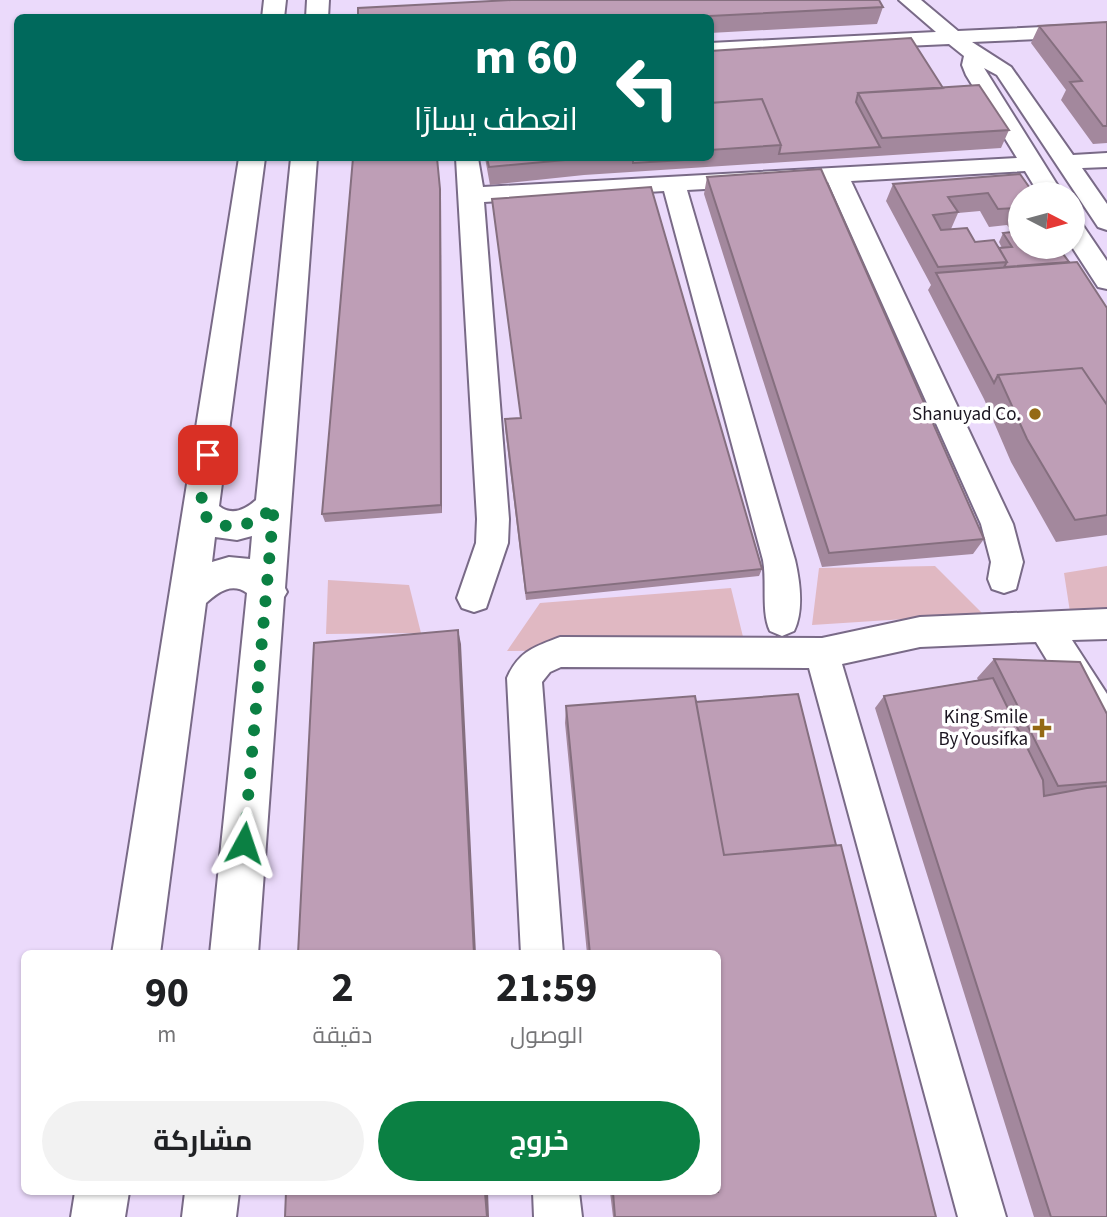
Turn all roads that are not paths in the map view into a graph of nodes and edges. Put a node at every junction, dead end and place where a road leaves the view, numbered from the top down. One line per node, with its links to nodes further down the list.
1 (909, 0): 3 (street)
2 (1107, 30): 3 (street)
3 (954, 37): 4 (street); 5 (street)
4 (714, 49)
5 (975, 55): 10 (street); 11 (street)
6 (1107, 160): 10 (street)
7 (252, 161): 20 (street)
8 (304, 161): 19 (street)
9 (467, 161): 15 (street)
10 (1067, 162): 16 (street)
11 (1032, 164): 12 (street); 13 (street)
12 (836, 174): 14 (street); 21 (street)
13 (1043, 182)
14 (674, 184): 15 (street); 25 (street)
15 (472, 195): 24 (street)
16 (1107, 222)
17 (1085, 247): 18 (street)
18 (1107, 281)
19 (274, 505): 20 (street); 22 (street)
20 (200, 509): 23 (street)
21 (1003, 579)
22 (268, 592): 23 (street); 31 (street)
23 (188, 597): 30 (street)
24 (474, 598)
25 (782, 621)
26 (1107, 624): 27 (street)
27 (1045, 627): 28 (street); 29 (street)
28 (822, 653): 32 (street); 39 (street)
29 (1107, 726)
30 (137, 950)
31 (234, 950)
32 (541, 950)
33 (102, 1195): 36 (street)
34 (212, 1195): 37 (street)
35 (556, 1195): 38 (street)
36 (98, 1217)
37 (209, 1217)
38 (558, 1217)
39 (982, 1217)

